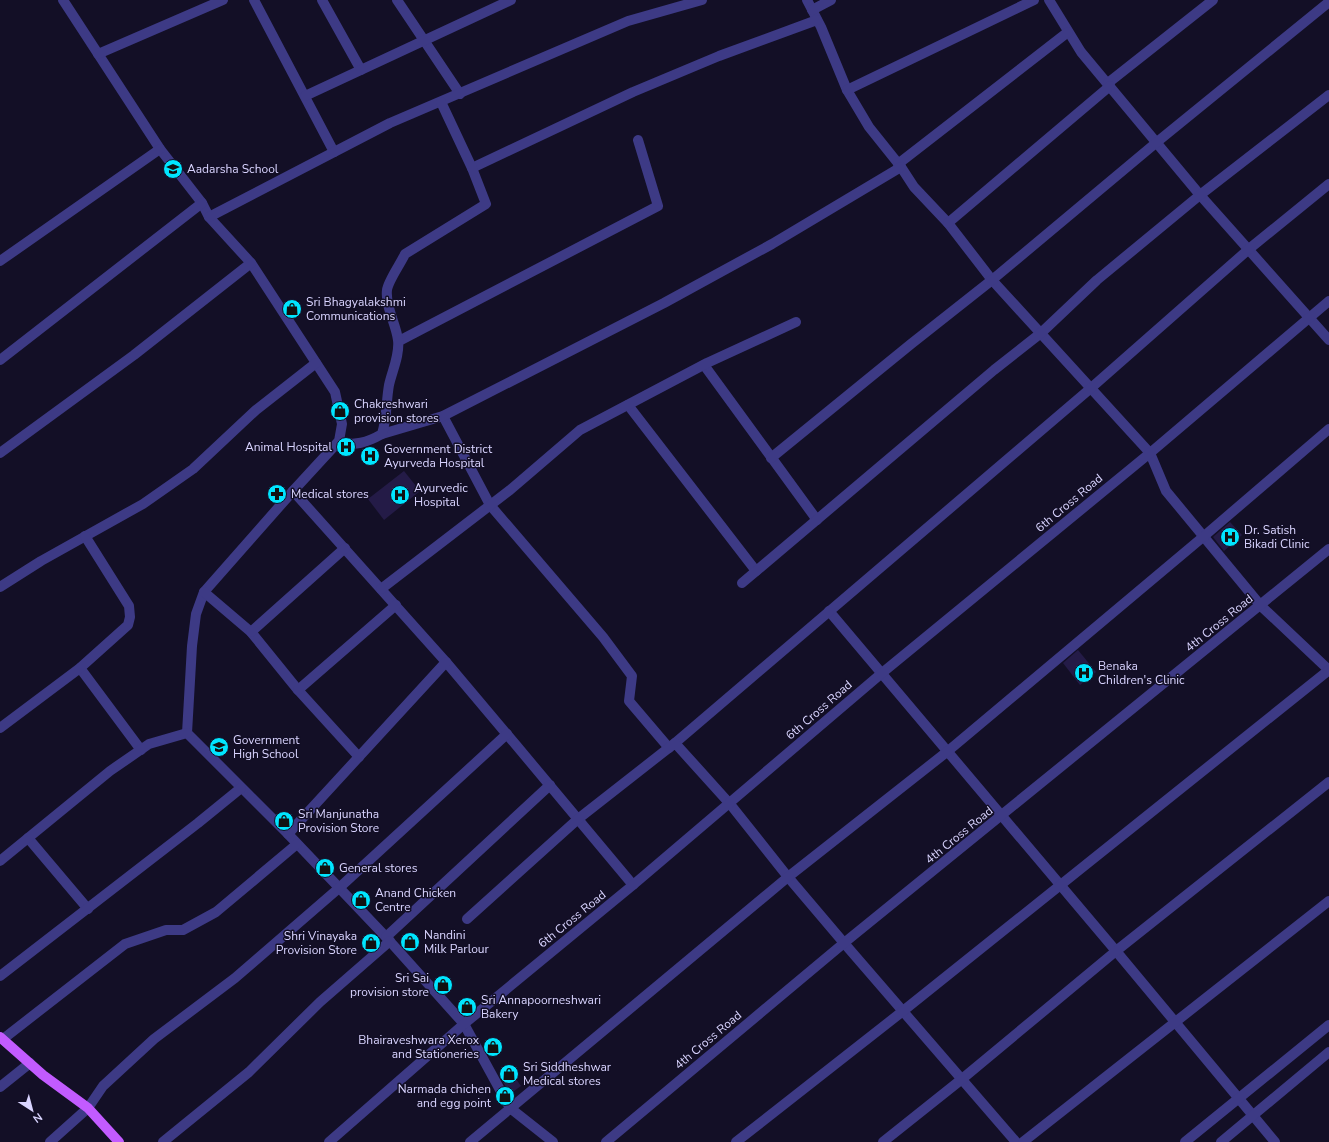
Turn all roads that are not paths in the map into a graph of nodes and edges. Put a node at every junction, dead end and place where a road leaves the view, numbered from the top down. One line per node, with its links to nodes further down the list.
1 (63, 0): 19 (street)
2 (223, 0): 19 (street)
3 (254, 0): 25 (street)
4 (322, 0): 20 (street)
5 (397, 0): 18 (street)
6 (511, 0): 18 (street)
7 (702, 0): 13 (street)
8 (807, 0): 15 (street)
9 (831, 0): 15 (street)
10 (1034, 0): 22 (street)
11 (1048, 0): 17 (street)
12 (1213, 0): 21 (street)
13 (677, 3): 23 (street)
14 (1326, 4): 28 (street)
15 (812, 10): 16 (street)
16 (818, 20): 22 (street); 32 (street)
17 (1068, 32): 21 (street); 31 (street)
18 (424, 41): 20 (street); 23 (street)
19 (98, 54): 29 (street)
20 (361, 70): 25 (street)
21 (1109, 85): 28 (street); 37 (street)
22 (848, 90): 31 (street)
23 (460, 94): 26 (street)
24 (1329, 95): 34 (street)
25 (305, 96): 30 (street)
26 (441, 102): 30 (street); 32 (street)
27 (638, 140): 47 (street)
28 (1157, 142): 34 (street); 41 (street)
29 (160, 149): 35 (street); 39 (street)
30 (334, 152): 36 (street)
31 (900, 166): 37 (street); 53 (street)
32 (472, 168): 47 (street)
33 (1329, 184): 38 (street)
34 (1200, 195): 38 (street); 45 (street)
35 (202, 203): 36 (street); 48 (street)
36 (209, 217): 40 (street)
37 (948, 223): 41 (street)
38 (1249, 250): 43 (street); 51 (street)
39 (0, 261)
40 (251, 263): 49 (street); 57 (street)
41 (992, 280): 45 (street); 59 (street)
42 (1329, 302): 43 (street, 6th Cross Road)
43 (1309, 317): 46 (street); 58 (street, 6th Cross Road)
44 (796, 322): 50 (street)
45 (1041, 333): 51 (street); 62 (street)
46 (1329, 340)
47 (399, 341): 55 (street)
48 (0, 360)
49 (316, 363): 56 (street); 63 (street)
50 (704, 365): 52 (street); 59 (street)
51 (1091, 388): 58 (street); 74 (street)
52 (628, 405): 61 (street); 67 (street)
53 (444, 416): 55 (street); 61 (street)
54 (1329, 429): 64 (street)
55 (382, 434): 56 (street)
56 (339, 441): 60 (street)
57 (0, 453)
58 (1150, 453): 64 (street); 79 (street, 6th Cross Road)
59 (771, 458): 62 (street)
60 (293, 491): 65 (street); 71 (street)
61 (490, 505): 70 (street); 84 (street)
62 (817, 520): 67 (street)
63 (85, 536): 69 (street); 77 (street)
64 (1203, 537): 73 (street); 86 (street)
65 (345, 548): 70 (street); 75 (street)
66 (1329, 549): 73 (street, 4th Cross Road)
67 (756, 571): 68 (street)
68 (742, 583)
69 (0, 587)
70 (381, 589): 72 (street)
71 (204, 592): 75 (street); 82 (street)
72 (396, 605): 76 (street); 80 (street)
73 (1260, 606): 78 (street); 92 (street, 4th Cross Road)
74 (830, 611): 79 (street); 84 (street)
75 (251, 632): 80 (street)
76 (446, 662): 83 (street); 87 (street)
77 (80, 668): 81 (street); 85 (street)
78 (1329, 670): 99 (street)
79 (882, 673): 86 (street); 91 (street, 6th Cross Road)
80 (298, 690): 87 (street)
81 (0, 728)
82 (187, 733): 85 (street); 90 (street)
83 (507, 734): 89 (street); 101 (street)
84 (672, 745): 91 (street); 93 (street)
85 (141, 750): 95 (street)
86 (948, 751): 92 (street); 98 (street)
87 (359, 757): 94 (street)
88 (1329, 782): 107 (street)
89 (550, 785): 93 (street); 105 (street)
90 (241, 788): 94 (street); 103 (street)
91 (730, 804): 98 (street); 100 (street, 6th Cross Road)
92 (1002, 816): 99 (street); 106 (street, 4th Cross Road)
93 (578, 819): 100 (street); 104 (street)
94 (288, 834): 96 (street)
95 (28, 838): 97 (street); 103 (street)
96 (297, 844): 101 (street); 113 (street)
97 (0, 860)
98 (788, 877): 106 (street); 120 (street)
99 (1060, 884): 107 (street); 109 (street)
100 (633, 885): 111 (street, 6th Cross Road)
101 (339, 888): 105 (street); 119 (street)
102 (1329, 901): 110 (street)
103 (88, 909): 108 (street)
104 (467, 919)
105 (388, 939): 111 (street); 124 (street)
106 (844, 943): 109 (street); 128 (street, 4th Cross Road)
107 (1116, 950): 110 (street); 116 (street)
108 (0, 976)
109 (903, 1011): 116 (street); 129 (street)
110 (1176, 1023): 118 (street); 132 (street)
111 (464, 1024): 120 (street); 125 (street, 6th Cross Road)
112 (1329, 1025): 118 (street)
113 (1, 1038): 115 (main road)
114 (1329, 1052): 121 (street)
115 (30, 1063): 117 (street); 119 (main road)
116 (962, 1079): 130 (street); 131 (street)
117 (0, 1087)
118 (1239, 1099): 121 (street); 133 (street)
119 (88, 1108): 122 (street); 123 (main road)
120 (510, 1108): 126 (street); 127 (street)
121 (1253, 1116): 134 (street); 135 (street)
122 (50, 1142)
123 (119, 1142)
124 (162, 1142)
125 (330, 1142)
126 (470, 1142)
127 (553, 1142)
128 (606, 1142)
129 (736, 1142)
130 (883, 1142)
131 (1016, 1142)
132 (1023, 1142)
133 (1185, 1142)
134 (1221, 1142)
135 (1275, 1142)

